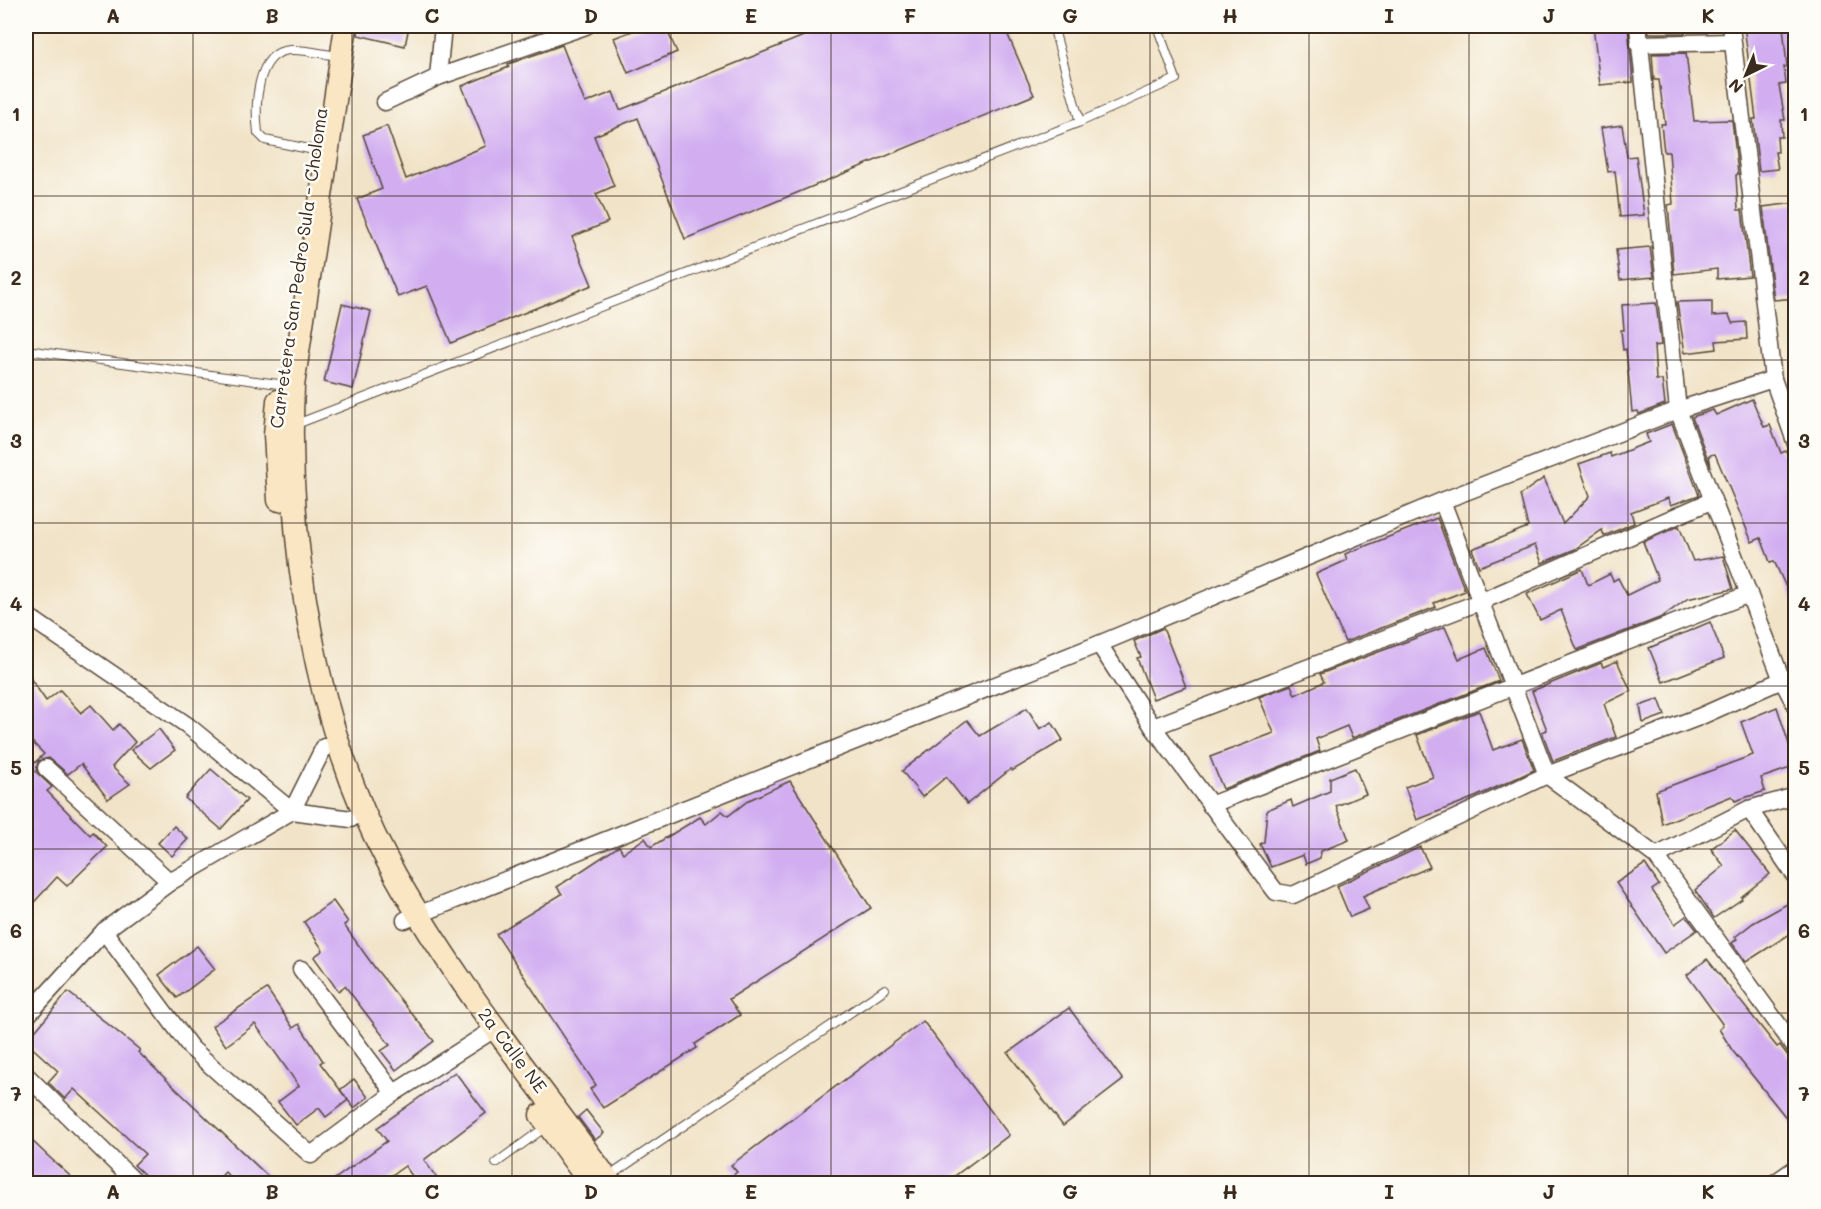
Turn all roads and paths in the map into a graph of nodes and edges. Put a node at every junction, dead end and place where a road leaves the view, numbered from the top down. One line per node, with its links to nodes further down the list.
1 (332, 26): 10 (main road, Carretera San Pedro Sula - Choloma)
2 (346, 26): 10 (main road, Carretera San Pedro Sula - Choloma)
3 (443, 26): 11 (street)
4 (586, 26): 11 (street)
5 (1053, 26): 13 (lane)
6 (1157, 26): 13 (lane)
7 (1638, 26): 9 (street)
8 (1731, 34): 9 (street); 16 (street)
9 (1639, 44): 18 (street)
10 (334, 56): 14 (main road, Carretera San Pedro Sula - Choloma); 14 (lane); 17 (main road, Carretera San Pedro Sula - Choloma)
11 (438, 77): 12 (street)
12 (385, 102)
13 (1080, 122): 19 (lane)
14 (314, 150): 17 (main road, Carretera San Pedro Sula - Choloma)
15 (26, 350): 17 (lane)
16 (1773, 379): 18 (street); 20 (street)
17 (286, 385): 19 (main road, Carretera San Pedro Sula - Choloma)
18 (1678, 410): 21 (street); 22 (street)
19 (283, 430): 31 (main road, Carretera San Pedro Sula - Choloma); 42 (main road, Carretera San Pedro Sula - Choloma)
20 (1794, 436)
21 (1713, 500): 23 (street); 24 (street)
22 (1442, 501): 24 (street); 26 (street)
23 (1749, 594): 27 (street); 28 (street)
24 (1482, 601): 28 (street); 30 (street)
25 (26, 615): 37 (street)
26 (1099, 644): 30 (street); 42 (street)
27 (1782, 680): 29 (street); 33 (street)
28 (1513, 686): 33 (street); 35 (street)
29 (1796, 706)
30 (1153, 727): 35 (street)
31 (324, 747): 37 (street); 38 (main road, Carretera San Pedro Sula - Choloma)
32 (46, 768): 41 (street)
33 (1547, 775): 35 (street); 39 (street)
34 (1796, 796): 36 (street)
35 (1210, 805)
36 (1749, 809): 39 (street); 40 (street)
37 (292, 811): 38 (street); 41 (street)
38 (351, 819): 42 (main road, Carretera San Pedro Sula - Choloma)
39 (1656, 856): 48 (street)
40 (1796, 877)
41 (170, 882): 43 (street)
42 (411, 917): 47 (main road, 2a Calle NE)
43 (104, 931): 46 (street); 50 (street)
44 (300, 969): 50 (street)
45 (885, 989): 54 (lane)
46 (26, 1017)
47 (490, 1032): 50 (street); 51 (main road, 2a Calle NE); 54 (main road, 2a Calle NE)
48 (1796, 1049)
49 (26, 1075): 55 (street)
50 (394, 1093)
51 (549, 1125): 52 (lane); 54 (main road, 2a Calle NE)
52 (496, 1162)
53 (1796, 1168): 56 (street)
54 (601, 1182)
55 (137, 1184)
56 (1773, 1184)

